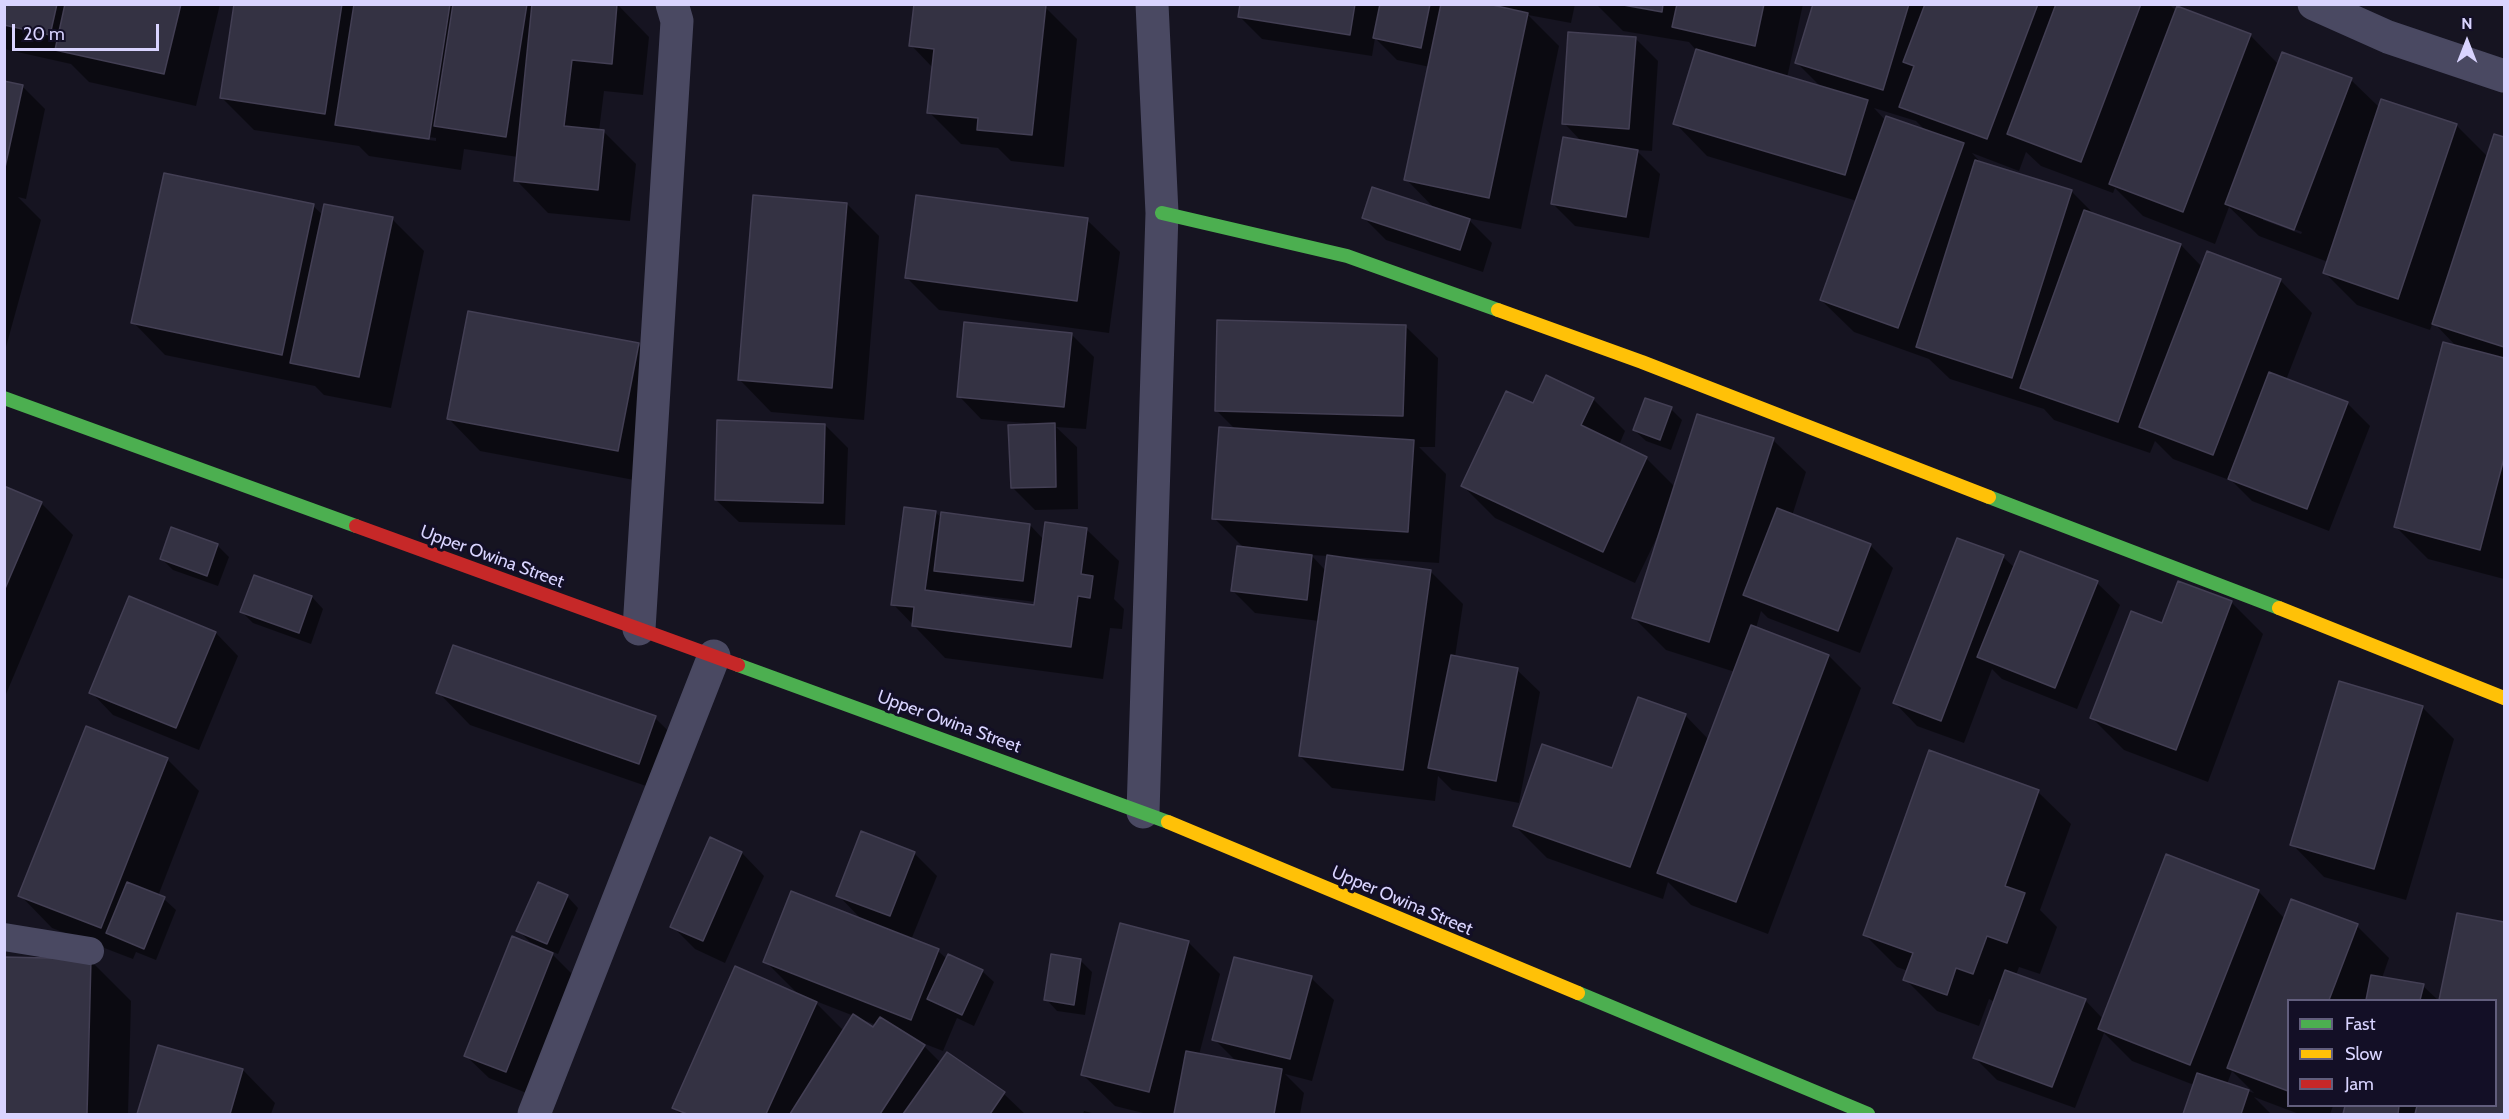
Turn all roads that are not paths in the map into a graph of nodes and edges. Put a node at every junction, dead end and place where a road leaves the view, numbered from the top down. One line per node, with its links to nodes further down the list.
1 (672, 4): 7 (street)
2 (1152, 4): 5 (street)
3 (2314, 4): 4 (street)
4 (2505, 76)
5 (1162, 213): 9 (street); 10 (street)
6 (4, 398): 7 (street, Upper Owina Street)
7 (639, 629): 8 (street, Upper Owina Street)
8 (714, 656): 10 (street, Upper Owina Street); 13 (street)
9 (2505, 698)
10 (1143, 812): 14 (street, Upper Owina Street)
11 (4, 938): 12 (lane)
12 (90, 951)
13 (534, 1114)
14 (1868, 1114)

